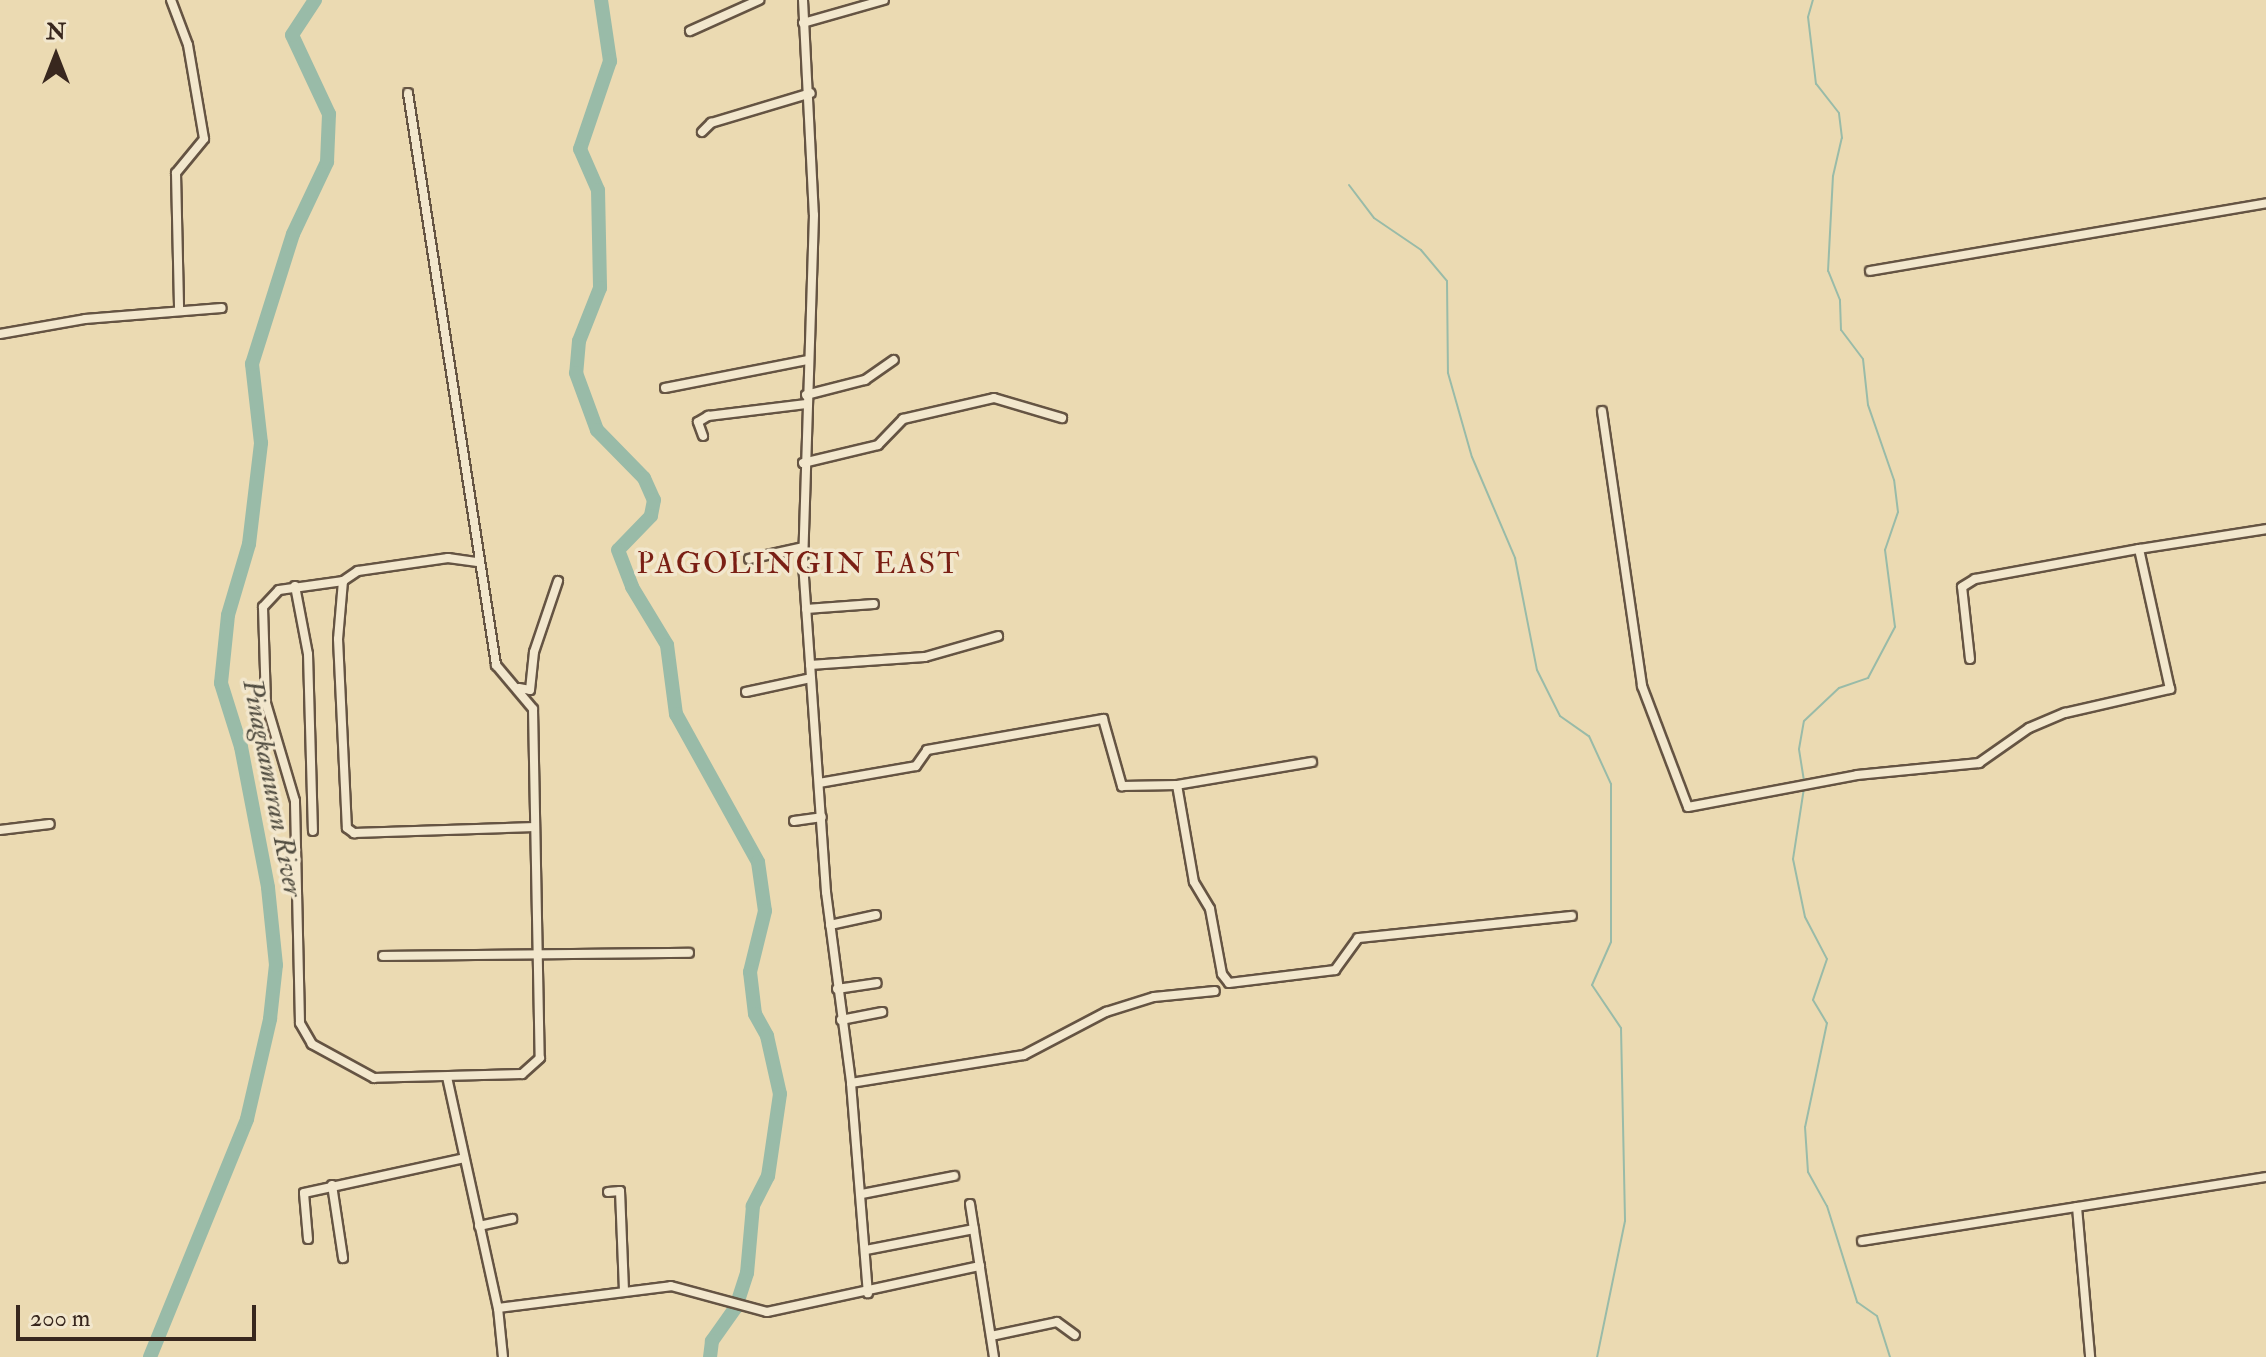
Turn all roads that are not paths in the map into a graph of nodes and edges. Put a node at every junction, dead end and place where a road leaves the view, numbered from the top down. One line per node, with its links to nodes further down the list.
1 (171, 0): 13 (street)
2 (759, 0): 6 (street)
3 (803, 0): 5 (street)
4 (884, 0): 5 (street)
5 (803, 23): 8 (street)
6 (690, 31)
7 (408, 93): 27 (street)
8 (811, 93): 9 (street); 15 (street)
9 (702, 132)
10 (2266, 203): 11 (street)
11 (1870, 271)
12 (222, 308): 13 (street)
13 (179, 310): 14 (street)
14 (0, 334)
15 (808, 360): 17 (street); 18 (street)
16 (894, 360): 18 (street)
17 (665, 388)
18 (806, 400): 21 (street); 22 (street)
19 (1602, 411): 25 (street)
20 (1062, 418): 22 (street)
21 (703, 436)
22 (803, 463): 24 (street)
23 (2266, 529): 25 (street)
24 (803, 547): 26 (street); 32 (street)
25 (2139, 549): 34 (street)
26 (749, 559)
27 (476, 562): 28 (street); 37 (street)
28 (343, 581): 30 (street); 45 (street)
29 (558, 581): 37 (street)
30 (295, 586): 47 (street); 59 (street)
31 (874, 604): 32 (street)
32 (806, 609): 35 (street)
33 (998, 636): 35 (street)
34 (1970, 659)
35 (810, 665): 36 (street)
36 (811, 678): 38 (street); 40 (street)
37 (519, 688): 45 (street)
38 (746, 692)
39 (1312, 762): 41 (street)
40 (819, 783): 41 (street); 42 (street)
41 (1177, 785): 49 (street)
42 (822, 817): 43 (street); 50 (street)
43 (794, 821)
44 (50, 824): 46 (street)
45 (535, 827): 53 (street)
46 (0, 830)
47 (313, 831)
48 (876, 915): 50 (street)
49 (1572, 916)
50 (830, 925): 55 (street)
51 (689, 953): 53 (street)
52 (383, 956): 53 (street)
53 (539, 957): 59 (street)
54 (877, 983): 55 (street)
55 (837, 989): 58 (street)
56 (1215, 991): 60 (street)
57 (882, 1012): 58 (street)
58 (841, 1020): 60 (street)
59 (447, 1077): 61 (street)
60 (851, 1083): 66 (street)
61 (464, 1158): 64 (street); 70 (street)
62 (954, 1176): 66 (street)
63 (2266, 1177): 68 (street)
64 (332, 1185): 72 (street); 75 (street)
65 (608, 1192): 77 (street)
66 (862, 1194): 74 (street)
67 (970, 1204): 71 (street)
68 (2077, 1207): 73 (street); 84 (street)
69 (512, 1219): 70 (street)
70 (479, 1226): 79 (street)
71 (974, 1229): 74 (street); 76 (street)
72 (308, 1239)
73 (1862, 1241)
74 (866, 1250): 78 (street)
75 (343, 1258)
76 (980, 1266): 78 (street); 81 (street)
77 (624, 1290): 78 (street); 79 (street)
78 (868, 1293)
79 (498, 1308): 82 (street)
80 (1075, 1335): 81 (street)
81 (991, 1336): 83 (street)
82 (501, 1357)
83 (994, 1357)
84 (2090, 1357)

